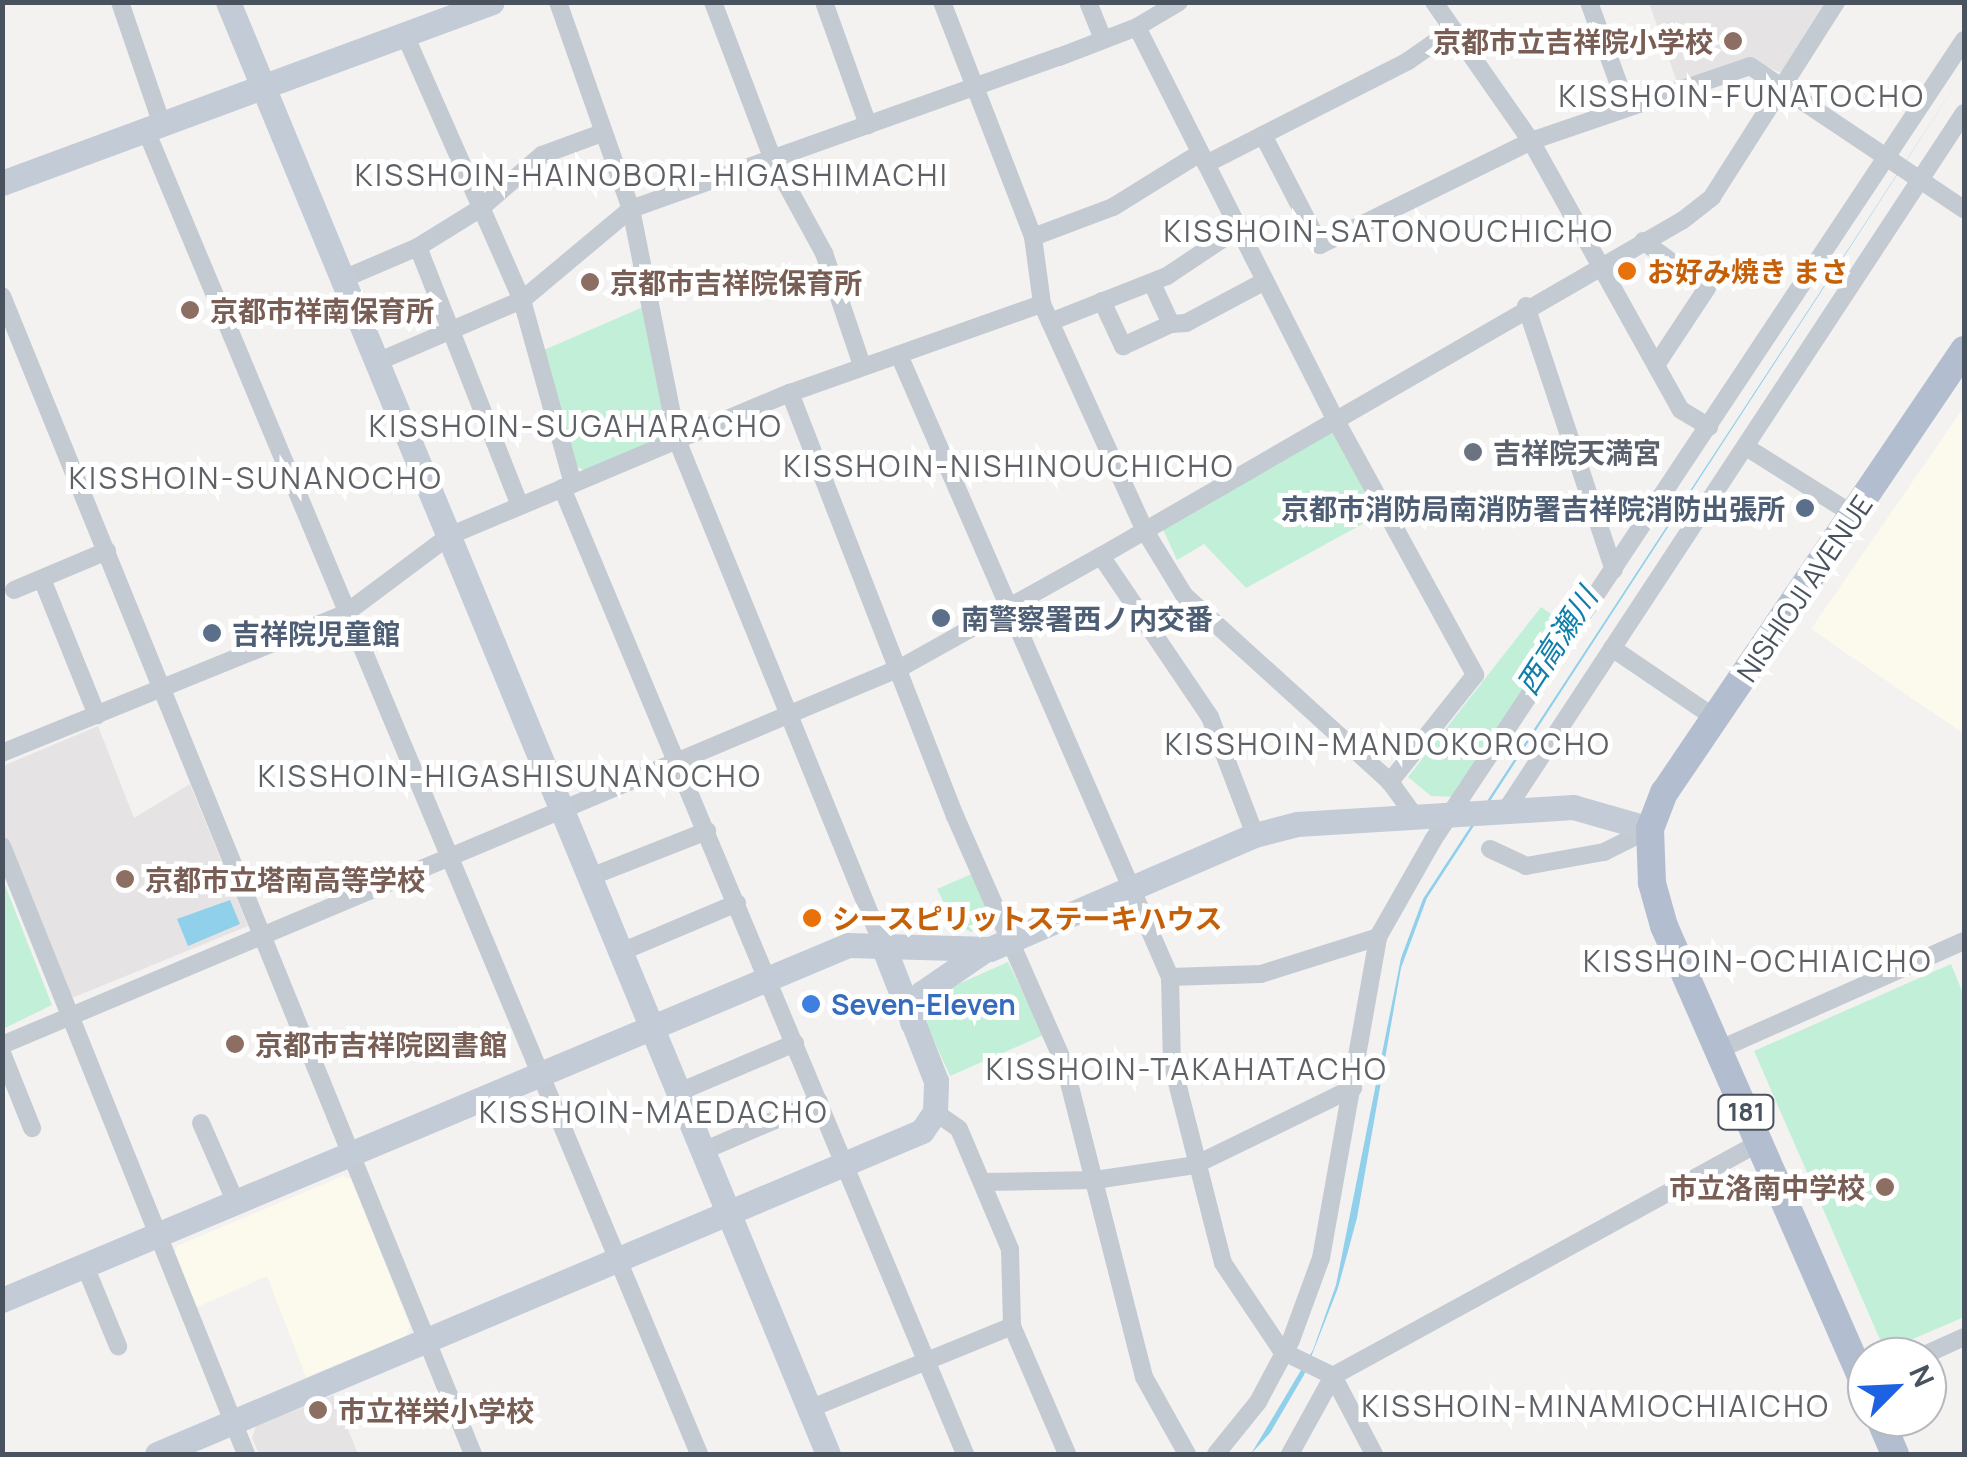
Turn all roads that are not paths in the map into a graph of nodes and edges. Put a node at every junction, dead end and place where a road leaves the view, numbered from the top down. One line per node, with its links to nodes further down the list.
1 (120, 2): 23 (street)
2 (228, 2): 18 (street)
3 (558, 2): 25 (street)
4 (713, 2): 30 (street)
5 (824, 2): 24 (street)
6 (942, 2): 19 (street)
7 (1088, 2): 16 (street)
8 (1179, 2): 13 (street)
9 (1434, 2): 14 (street)
10 (1590, 2): 21 (street)
11 (1836, 2): 20 (street)
12 (482, 4): 15 (street)
13 (1137, 27): 16 (street); 28 (street)
14 (1451, 31): 26 (street); 27 (street)
15 (406, 34): 18 (street); 33 (street)
16 (1103, 40): 19 (street)
17 (1964, 40): 29 (street)
18 (262, 83): 23 (street); 41 (street)
19 (975, 88): 24 (street); 37 (street)
20 (1781, 88): 21 (street); 29 (street); 38 (street)
21 (1627, 108): 27 (street)
22 (1964, 114): 31 (street)
23 (153, 125): 32 (street); 73 (street)
24 (868, 125): 30 (street)
25 (602, 133): 33 (street); 34 (street)
26 (1263, 136): 27 (street); 28 (street)
27 (1531, 141): 40 (street)
28 (1203, 158): 36 (street); 37 (street)
29 (1886, 158): 31 (street); 59 (street)
30 (773, 160): 34 (street); 55 (street)
31 (1920, 181): 35 (street); 61 (street)
32 (2, 183)
33 (480, 208): 39 (street); 45 (street)
34 (631, 209): 45 (street); 60 (street)
35 (1964, 210)
36 (1239, 228): 42 (street); 43 (street)
37 (1032, 237): 47 (street)
38 (1643, 241): 40 (street); 56 (street)
39 (418, 246): 41 (street); 51 (street)
40 (1600, 263): 48 (street); 56 (street)
41 (343, 279): 54 (street)
42 (1265, 281): 50 (street); 58 (street)
43 (1152, 283): 46 (street); 50 (street)
44 (2, 296): 67 (street)
45 (522, 300): 51 (street); 62 (street)
46 (1102, 300): 49 (street); 50 (street)
47 (1042, 304): 49 (street); 53 (street)
48 (1526, 306): 58 (street); 69 (street)
49 (1050, 322): 65 (street)
50 (1171, 324)
51 (452, 331): 54 (street); 63 (street)
52 (1964, 350): 64 (main road, NISHIOJI AVENUE / 181)
53 (900, 355): 55 (street); 72 (street)
54 (377, 362): 66 (street)
55 (862, 365): 57 (street)
56 (1656, 365): 59 (street)
57 (790, 392): 60 (street); 75 (street)
58 (1334, 417): 65 (street); 82 (street)
59 (1709, 426): 69 (street)
60 (677, 440): 62 (street); 77 (street)
61 (1746, 447): 64 (street); 74 (street)
62 (568, 486): 63 (street); 81 (street)
63 (520, 506): 66 (street)
64 (1854, 515): 79 (main road, NISHIOJI AVENUE / 181)
65 (1145, 531): 68 (street); 82 (street)
66 (449, 536): 73 (street); 83 (street)
67 (108, 552): 70 (street); 76 (street)
68 (1101, 556): 72 (street); 89 (street)
69 (1614, 570): 85 (street)
70 (42, 579): 71 (street); 78 (street)
71 (14, 590)
72 (1008, 608): 75 (street); 94 (street)
73 (346, 612): 76 (street); 92 (street)
74 (1612, 648): 79 (street); 84 (street)
75 (902, 667): 77 (street); 99 (street)
76 (164, 688): 78 (street); 96 (street)
77 (790, 714): 81 (street); 98 (street)
78 (97, 715): 80 (street)
79 (1714, 718): 87 (main road, NISHIOJI AVENUE / 181)
80 (2, 753)
81 (680, 762): 83 (street); 88 (street)
82 (1390, 782): 86 (street)
83 (562, 808): 92 (street); 93 (street)
84 (1503, 811): 85 (street); 87 (street)
85 (1456, 813): 86 (street); 97 (street)
86 (1414, 815): 89 (street)
87 (1650, 829): 91 (street); 110 (main road, 181)
88 (708, 831): 93 (street); 95 (street)
89 (1255, 834): 94 (street)
90 (2, 846): 105 (street)
91 (1490, 850)
92 (445, 857): 96 (street); 112 (street)
93 (590, 877): 102 (street)
94 (1130, 889): 99 (street); 103 (street)
95 (737, 903): 102 (street); 104 (street)
96 (264, 934): 105 (street); 121 (street)
97 (1378, 937): 103 (street); 113 (street)
98 (881, 941): 101 (street); 104 (street); 106 (street)
99 (1010, 941): 101 (street); 124 (street)
100 (1964, 941): 110 (street)
101 (982, 951): 106 (street)
102 (621, 952): 107 (street)
103 (1170, 977): 122 (street)
104 (767, 979): 107 (street); 108 (street)
105 (70, 1017): 109 (street); 128 (street)
106 (912, 1022): 116 (street)
107 (652, 1026): 112 (street); 114 (street)
108 (795, 1042): 114 (street); 115 (street)
109 (2, 1045)
110 (1718, 1050): 119 (main road, 181)
111 (2, 1054): 118 (street)
112 (536, 1076): 121 (street); 129 (street)
113 (1353, 1088): 122 (street); 136 (street)
114 (678, 1092): 120 (street)
115 (819, 1100): 120 (street); 123 (street)
116 (935, 1112): 123 (street); 125 (street)
117 (201, 1122): 126 (street)
118 (32, 1128)
119 (1759, 1143): 134 (main road, 181); 138 (street)
120 (703, 1151): 127 (street)
121 (352, 1154): 126 (street); 133 (street)
122 (1195, 1165): 124 (street); 136 (street)
123 (846, 1166): 127 (street); 137 (street)
124 (1095, 1180): 125 (street); 148 (street)
125 (982, 1182): 132 (street)
126 (236, 1203): 128 (street)
127 (730, 1216): 129 (street); 139 (street)
128 (159, 1236): 130 (street); 140 (street)
129 (616, 1260): 133 (street); 144 (street)
130 (85, 1266): 131 (street); 135 (street)
131 (2, 1300)
132 (1012, 1326): 137 (street); 147 (street)
133 (428, 1341): 140 (street); 143 (street)
134 (1847, 1341)
135 (118, 1346)
136 (1285, 1352): 138 (street); 149 (street)
137 (928, 1363): 139 (street); 146 (street)
138 (1331, 1375): 150 (street); 151 (street)
139 (810, 1408): 145 (street)
140 (232, 1423): 141 (street); 142 (street)
141 (157, 1454)
142 (246, 1454)
143 (473, 1454)
144 (698, 1454)
145 (828, 1454)
146 (965, 1454)
147 (1068, 1454)
148 (1187, 1454)
149 (1216, 1454)
150 (1290, 1454)
151 (1374, 1454)

